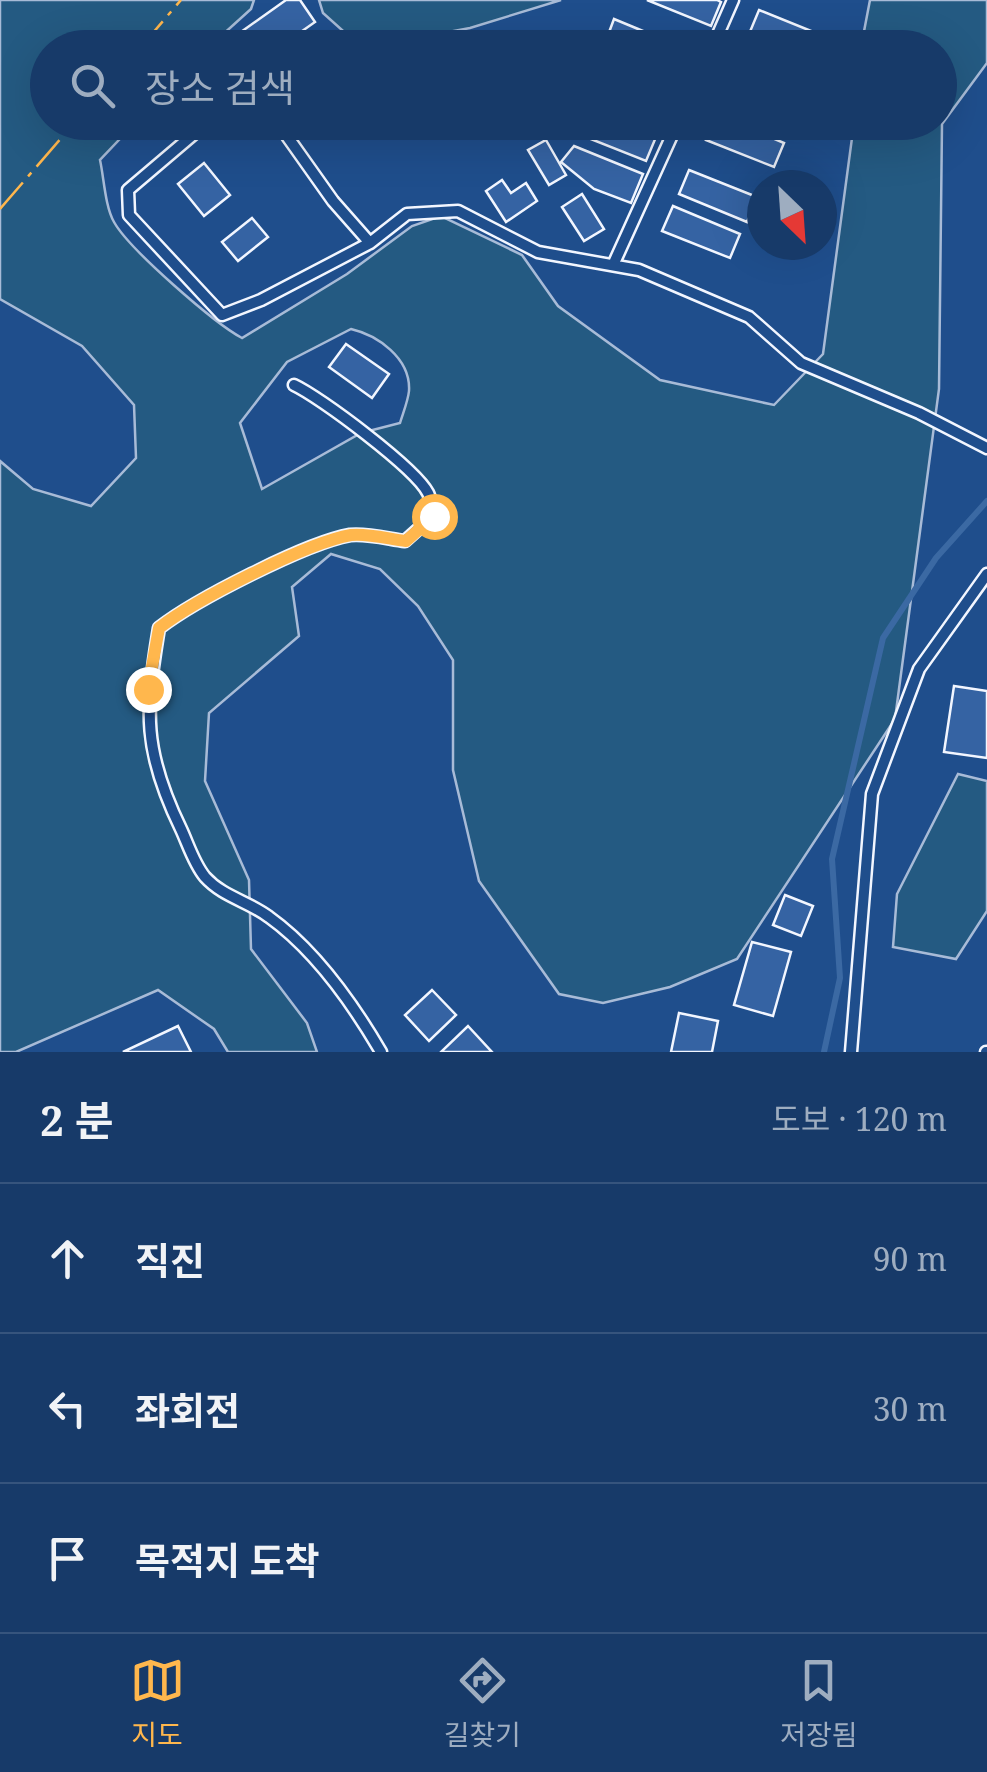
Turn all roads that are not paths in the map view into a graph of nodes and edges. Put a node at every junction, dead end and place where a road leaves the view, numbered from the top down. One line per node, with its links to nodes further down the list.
1 (733, 0): 2 (lane)
2 (720, 30)
3 (187, 140): 6 (lane)
4 (290, 140): 6 (lane)
5 (670, 140): 7 (lane)
6 (370, 243): 7 (lane)
7 (614, 263): 9 (lane)
8 (294, 384): 11 (lane)
9 (987, 448)
10 (987, 574): 12 (lane)
11 (381, 1052)
12 (851, 1052)

